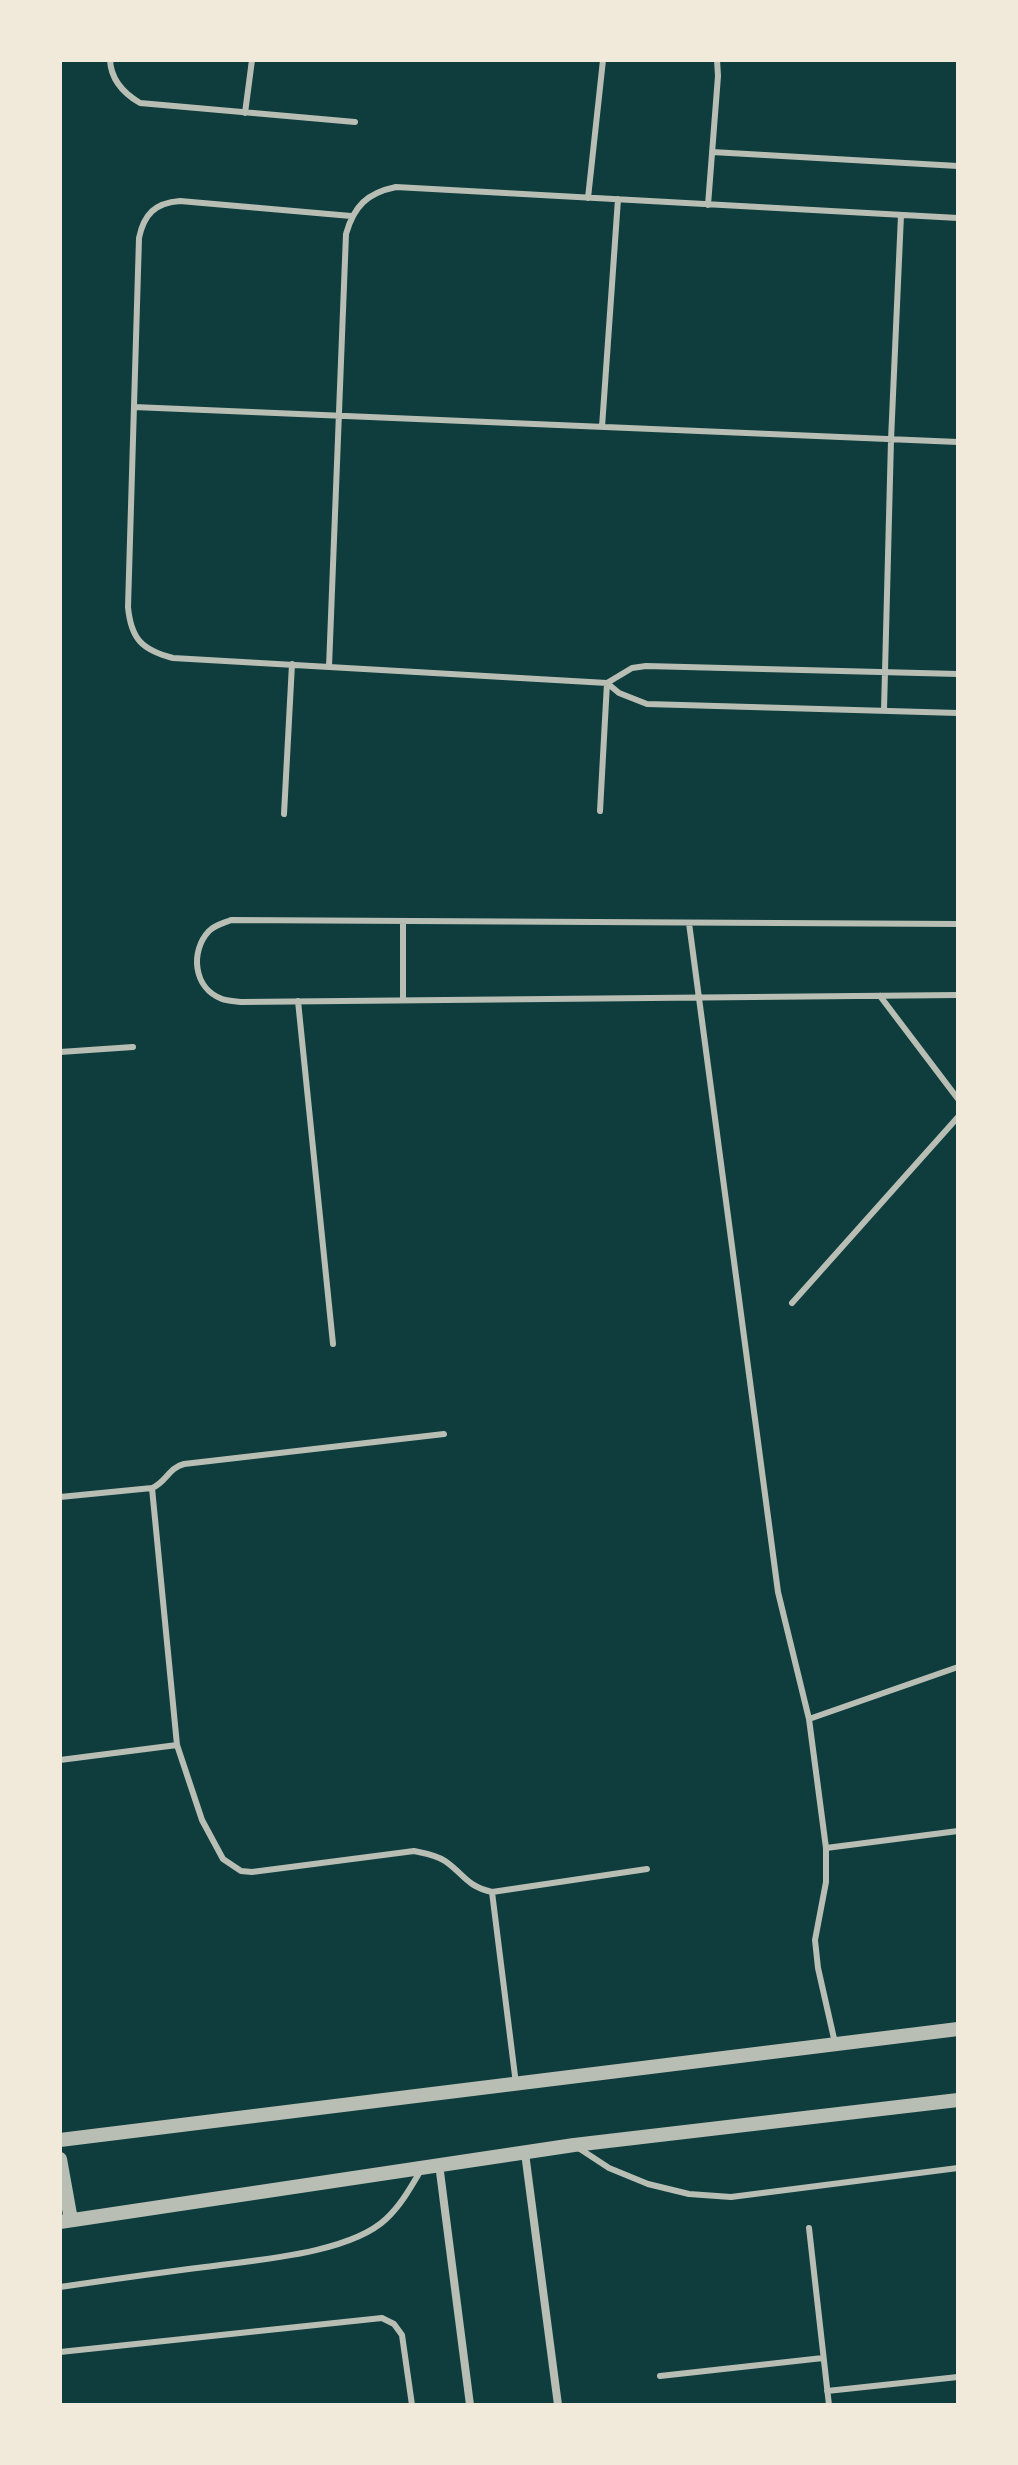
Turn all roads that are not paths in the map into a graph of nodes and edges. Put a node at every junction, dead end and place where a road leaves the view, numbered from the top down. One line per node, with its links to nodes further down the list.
1 (110, 60): 5 (lane)
2 (252, 60): 5 (lane)
3 (603, 60): 9 (lane)
4 (717, 60): 7 (lane)
5 (245, 113): 6 (lane)
6 (355, 122)
7 (712, 152): 8 (lane); 11 (lane)
8 (958, 166)
9 (588, 198): 10 (lane); 13 (lane)
10 (618, 199): 11 (lane); 17 (lane)
11 (708, 205): 12 (lane)
12 (901, 215): 14 (lane); 18 (lane)
13 (351, 216): 15 (lane); 16 (lane)
14 (958, 218)
15 (134, 407): 16 (lane); 20 (lane)
16 (339, 416): 17 (lane); 21 (lane)
17 (602, 427): 18 (lane)
18 (891, 440): 19 (lane); 22 (lane)
19 (958, 442)
20 (292, 664): 21 (lane); 28 (lane)
21 (329, 667): 24 (lane)
22 (885, 671): 23 (lane); 24 (lane); 25 (lane)
23 (958, 674)
24 (607, 683): 25 (lane); 27 (lane)
25 (884, 710): 26 (lane)
26 (958, 713)
27 (600, 811)
28 (284, 814)
29 (403, 921): 30 (lane); 35 (lane); 36 (lane)
30 (689, 923): 31 (lane); 34 (lane)
31 (958, 924)
32 (958, 995): 33 (lane)
33 (880, 996): 34 (lane); 39 (lane)
34 (698, 997): 35 (lane); 47 (lane)
35 (403, 1000): 36 (lane)
36 (298, 1001): 42 (lane)
37 (133, 1047): 38 (lane)
38 (60, 1052)
39 (958, 1099)
40 (958, 1117): 41 (lane)
41 (792, 1303)
42 (333, 1344)
43 (444, 1434): 44 (lane)
44 (152, 1488): 45 (lane); 48 (lane)
45 (60, 1497)
46 (958, 1667): 47 (lane)
47 (809, 1719): 51 (lane)
48 (177, 1745): 49 (lane); 53 (lane)
49 (60, 1760)
50 (958, 1831): 51 (lane)
51 (826, 1848): 55 (lane)
52 (647, 1869): 53 (lane)
53 (492, 1892): 56 (lane)
54 (958, 2029): 55 (street)
55 (835, 2043): 56 (street)
56 (516, 2084): 58 (street)
57 (958, 2100): 59 (street)
58 (60, 2140)
59 (574, 2145): 60 (street); 64 (lane)
60 (525, 2153): 62 (street); 75 (street)
61 (60, 2159): 65 (street)
62 (439, 2164): 63 (street); 74 (street)
63 (422, 2168): 65 (street); 67 (lane)
64 (958, 2168)
65 (66, 2221)
66 (809, 2228): 69 (lane)
67 (60, 2287)
68 (60, 2352): 73 (lane)
69 (823, 2358): 70 (lane); 72 (lane)
70 (660, 2376)
71 (958, 2377): 72 (lane)
72 (827, 2391): 76 (lane)
73 (412, 2405)
74 (470, 2405)
75 (558, 2405)
76 (829, 2405)

